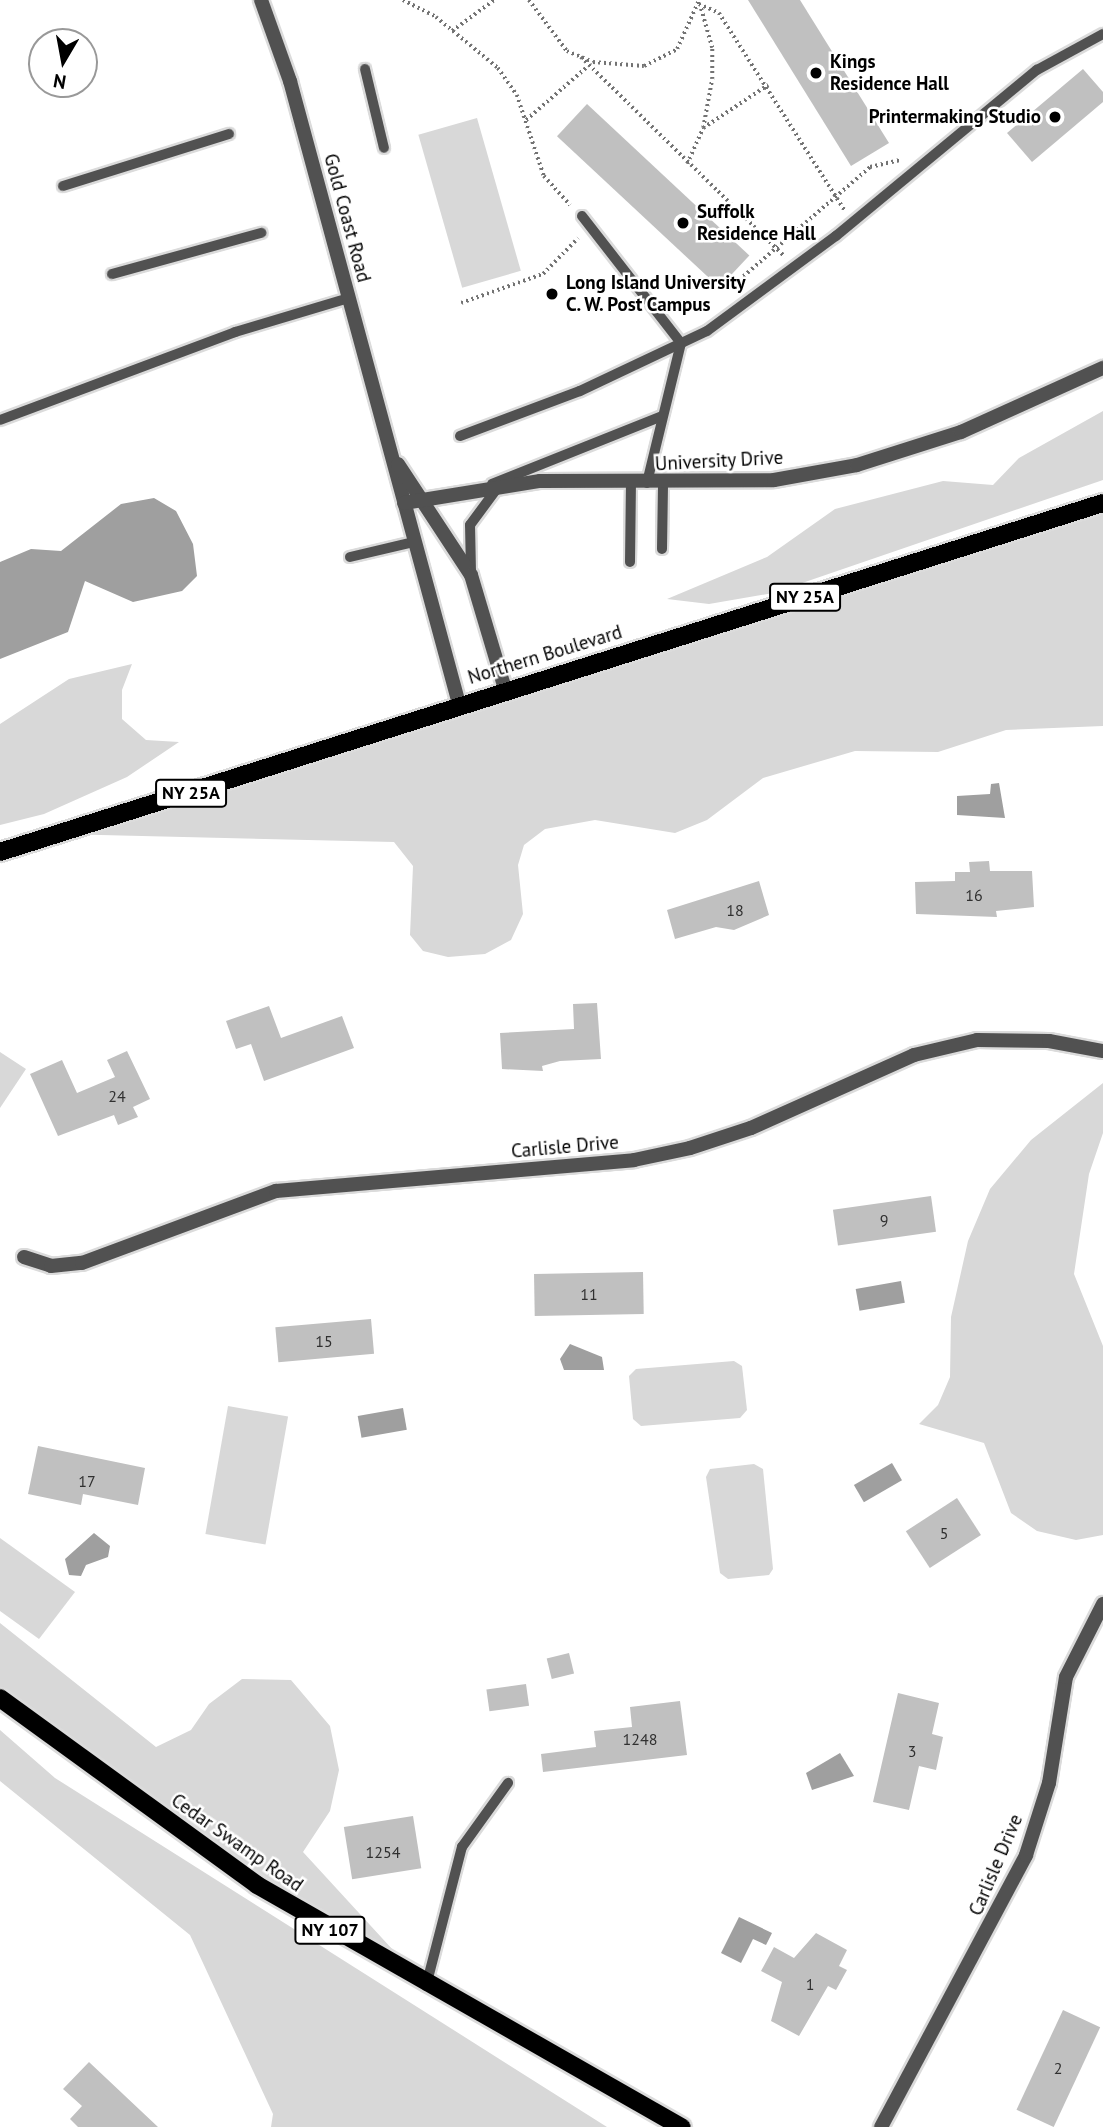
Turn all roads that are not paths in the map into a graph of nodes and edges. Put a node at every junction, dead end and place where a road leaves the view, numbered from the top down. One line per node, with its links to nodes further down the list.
1 (261, 0): 10 (street, Gold Coast Road)
2 (1103, 34): 11 (lane)
3 (365, 69): 5 (lane)
4 (229, 134): 6 (lane)
5 (384, 148)
6 (63, 186)
7 (582, 216): 11 (lane)
8 (261, 233): 9 (lane)
9 (112, 274)
10 (349, 298): 14 (lane); 16 (street, Gold Coast Road)
11 (681, 343): 13 (lane); 15 (lane)
12 (1103, 368): 19 (street, University Drive)
13 (662, 416): 18 (lane); 21 (lane)
14 (0, 420)
15 (460, 436)
16 (387, 449): 22 (street, Gold Coast Road); 23 (street, Gold Coast Road)
17 (631, 483): 18 (street, University Drive); 20 (street, University Drive); 28 (lane)
18 (647, 483): 19 (street, University Drive)
19 (663, 484): 26 (lane)
20 (500, 486): 21 (street, University Drive); 29 (lane)
21 (479, 489): 22 (street, University Drive)
22 (421, 500): 23 (street, University Drive); 29 (street, Gold Coast Road)
23 (404, 503): 25 (street, Gold Coast Road)
24 (1103, 503): 30 (main road, Northern Boulevard / NY 25A)
25 (414, 542): 27 (lane); 31 (street, Gold Coast Road)
26 (662, 550)
27 (350, 557)
28 (630, 562)
29 (471, 575): 30 (street, Gold Coast Road)
30 (505, 689): 31 (main road, Northern Boulevard / NY 25A)
31 (458, 704): 32 (main road, Northern Boulevard / NY 25A)
32 (0, 852)
33 (1103, 1051): 34 (street, Carlisle Drive)
34 (24, 1257)
35 (1103, 1604): 40 (street, Carlisle Drive)
36 (0, 1698): 38 (main road, Cedar Swamp Road / NY 107)
37 (508, 1783): 38 (lane)
38 (426, 1986): 39 (main road, Cedar Swamp Road / NY 107)
39 (682, 2127)
40 (881, 2127)

